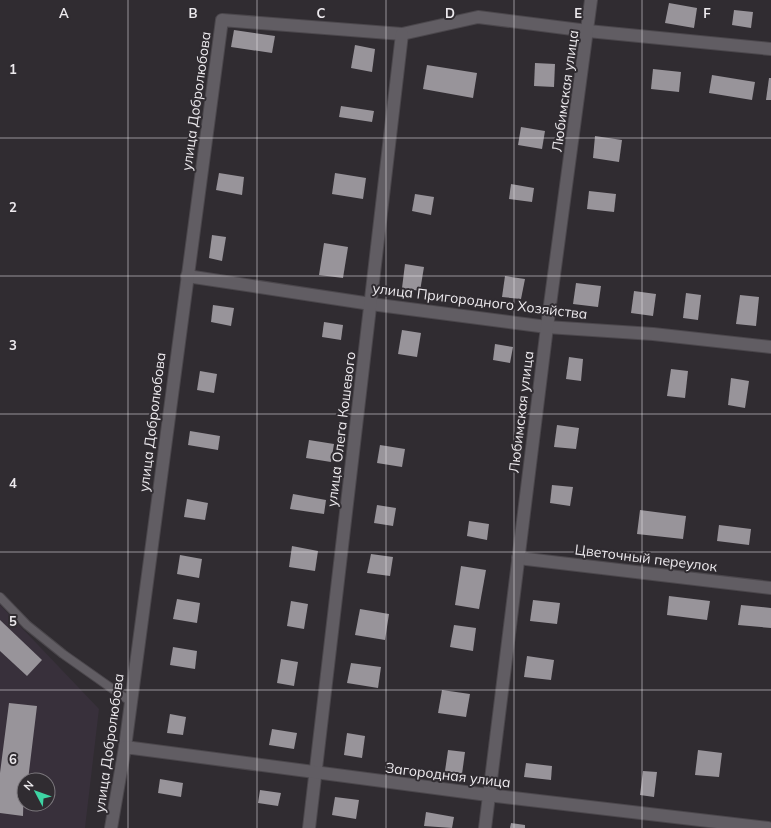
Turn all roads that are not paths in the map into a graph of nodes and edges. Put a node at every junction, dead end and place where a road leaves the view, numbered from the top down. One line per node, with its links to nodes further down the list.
1 (591, 0): 2 (street, Любимская улица)
2 (588, 31): 3 (street); 4 (street); 7 (street, Любимская улица)
3 (402, 34): 5 (street, улица Добролюбова); 6 (street, улица Олега Кошевого)
4 (771, 49)
5 (187, 276): 6 (street, улица Пригородного Хозяйства); 12 (street, улица Добролюбова)
6 (371, 304): 7 (street, улица Пригородного Хозяйства); 14 (street, улица Олега Кошевого)
7 (547, 327): 8 (street, улица Пригородного Хозяйства); 9 (street, Любимская улица)
8 (771, 347)
9 (518, 558): 10 (street, Цветочный переулок); 15 (street, Любимская улица)
10 (771, 588)
11 (0, 597): 12 (lane)
12 (131, 702): 13 (street, улица Добролюбова)
13 (125, 747): 14 (street, Загородная улица); 16 (street, улица Добролюбова)
14 (315, 772): 15 (street, Загородная улица); 17 (street, улица Олега Кошевого)
15 (488, 795): 18 (street, Любимская улица); 19 (street, Загородная улица)
16 (111, 828)
17 (309, 828)
18 (484, 828)
19 (768, 828)

